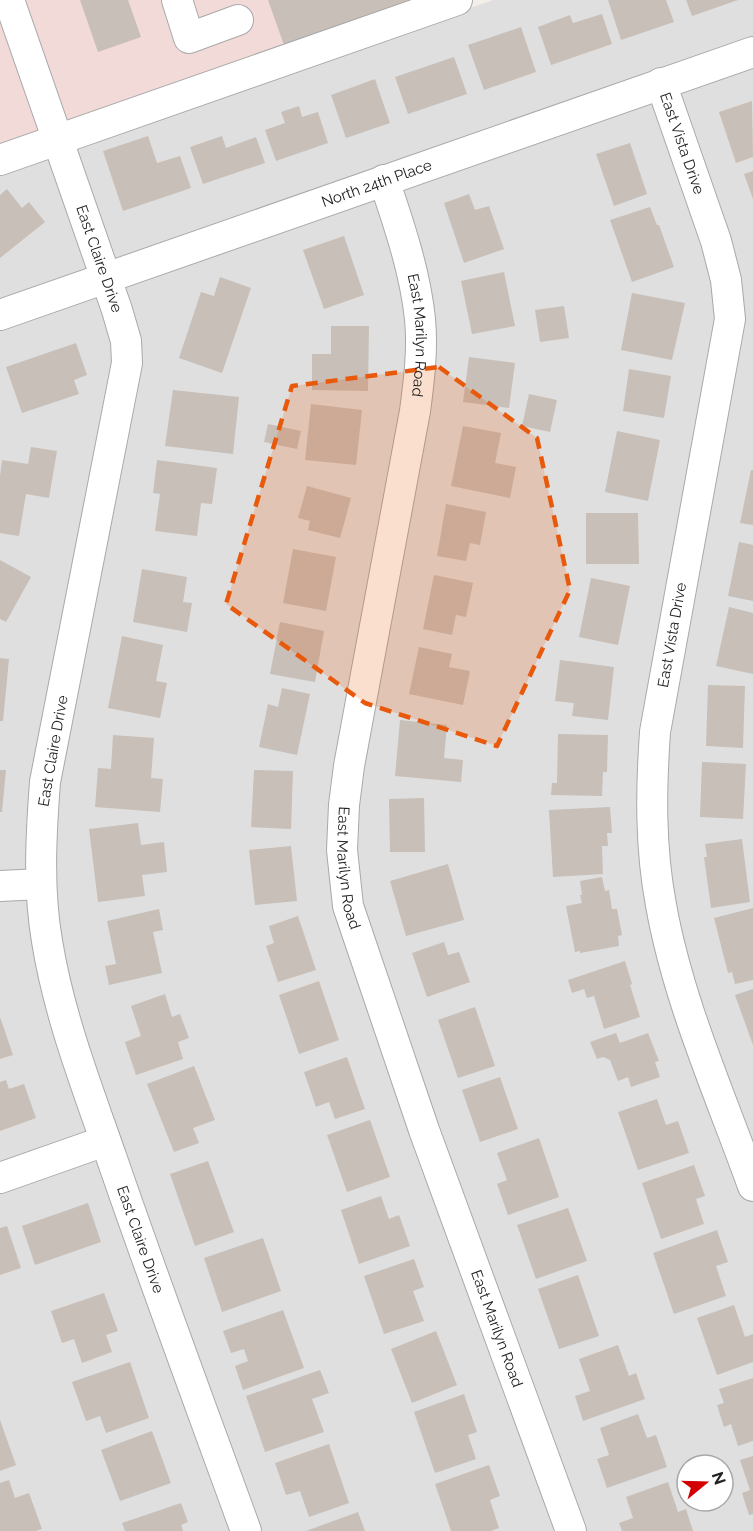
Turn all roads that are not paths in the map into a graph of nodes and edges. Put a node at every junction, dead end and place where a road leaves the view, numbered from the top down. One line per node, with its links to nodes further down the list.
1 (9, 0): 7 (street, East Claire Drive)
2 (177, 0): 4 (street)
3 (457, 0): 7 (street)
4 (238, 20)
5 (753, 52): 6 (street, North 24th Place)
6 (661, 83): 9 (street, North 24th Place); 16 (street, East Vista Drive)
7 (58, 139): 8 (street); 10 (street, East Claire Drive)
8 (0, 160)
9 (384, 180): 10 (street, North 24th Place); 18 (street, East Marilyn Road)
10 (105, 277): 11 (street, North 24th Place); 12 (street, East Claire Drive)
11 (0, 315)
12 (41, 884): 13 (street); 14 (street, East Claire Drive)
13 (0, 886)
14 (105, 1140): 15 (street); 17 (street, East Claire Drive)
15 (0, 1178)
16 (753, 1186)
17 (246, 1531)
18 (571, 1531)

